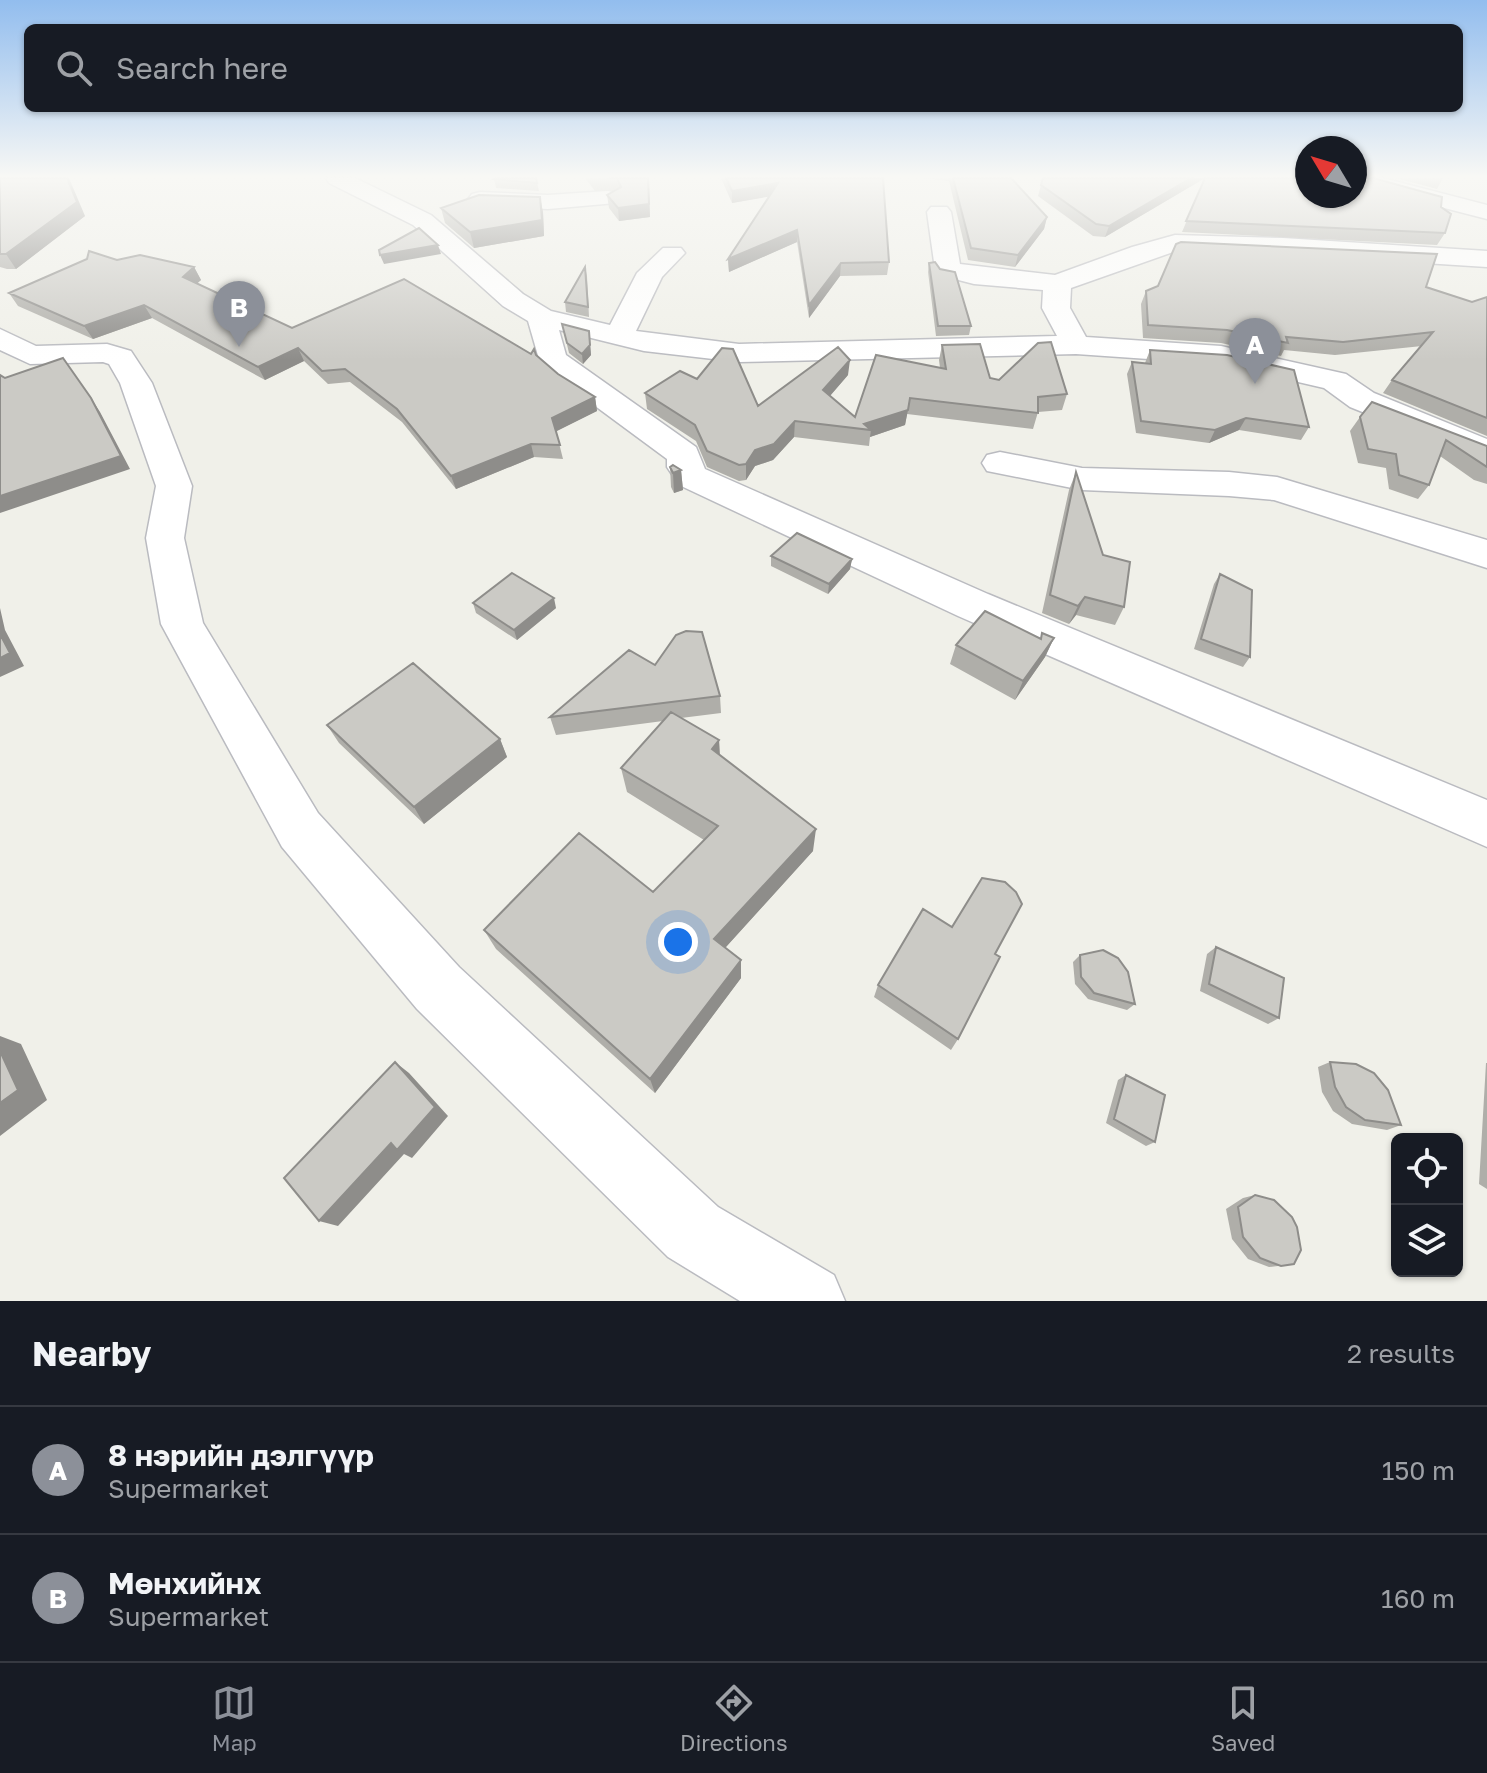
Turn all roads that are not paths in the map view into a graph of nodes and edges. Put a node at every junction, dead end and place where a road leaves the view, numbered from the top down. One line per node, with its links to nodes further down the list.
1 (458, 239): 6 (street)
2 (943, 239): 5 (street)
3 (672, 253): 7 (street)
4 (1487, 259): 5 (street)
5 (1057, 284): 9 (street)
6 (541, 317): 7 (street); 13 (street)
7 (619, 336): 9 (street)
8 (0, 338): 14 (street)
9 (1076, 345): 10 (street)
10 (1487, 451)
11 (1000, 463): 12 (street)
12 (1487, 554)
13 (1487, 824)
14 (808, 1301)

